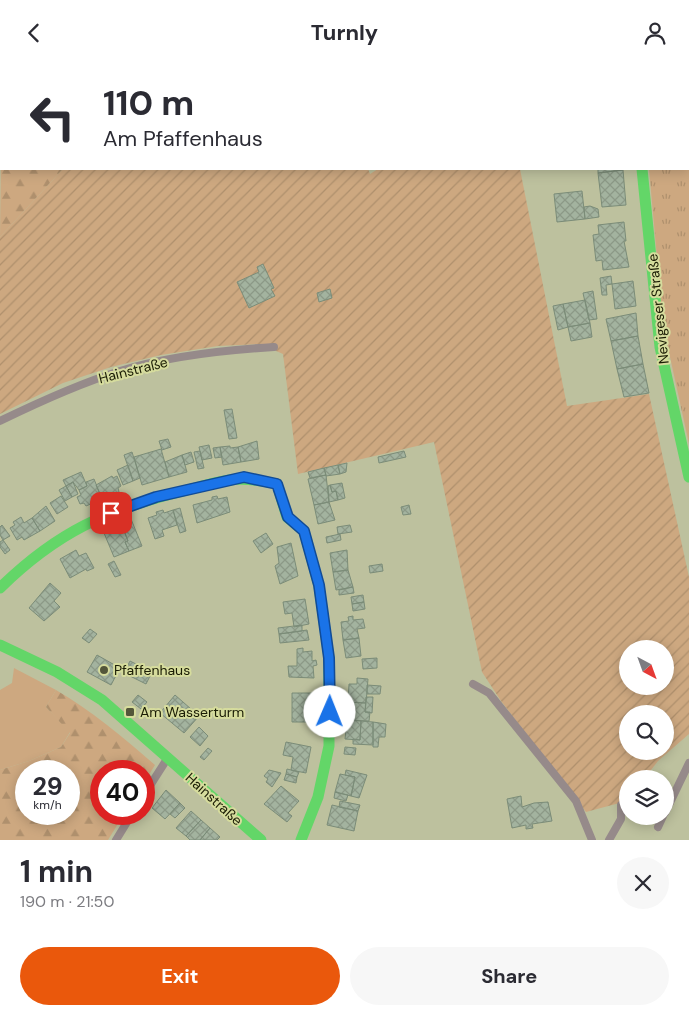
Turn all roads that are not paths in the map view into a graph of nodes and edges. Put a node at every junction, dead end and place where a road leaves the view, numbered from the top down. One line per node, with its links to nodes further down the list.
1 (642, 170): 4 (street, Nevigeser Straße)
2 (274, 347): 3 (lane, Hainstraße)
3 (0, 421)
4 (689, 477)
5 (0, 588): 16 (street)
6 (0, 645): 8 (street, Hainstraße)
7 (473, 684): 17 (lane)
8 (168, 757): 10 (lane); 15 (street, Hainstraße)
9 (689, 763): 11 (lane)
10 (155, 778)
11 (674, 794)
12 (619, 822): 18 (lane)
13 (125, 825): 14 (lane)
14 (116, 840)
15 (261, 840)
16 (301, 840)
17 (592, 840)
18 (609, 840)

